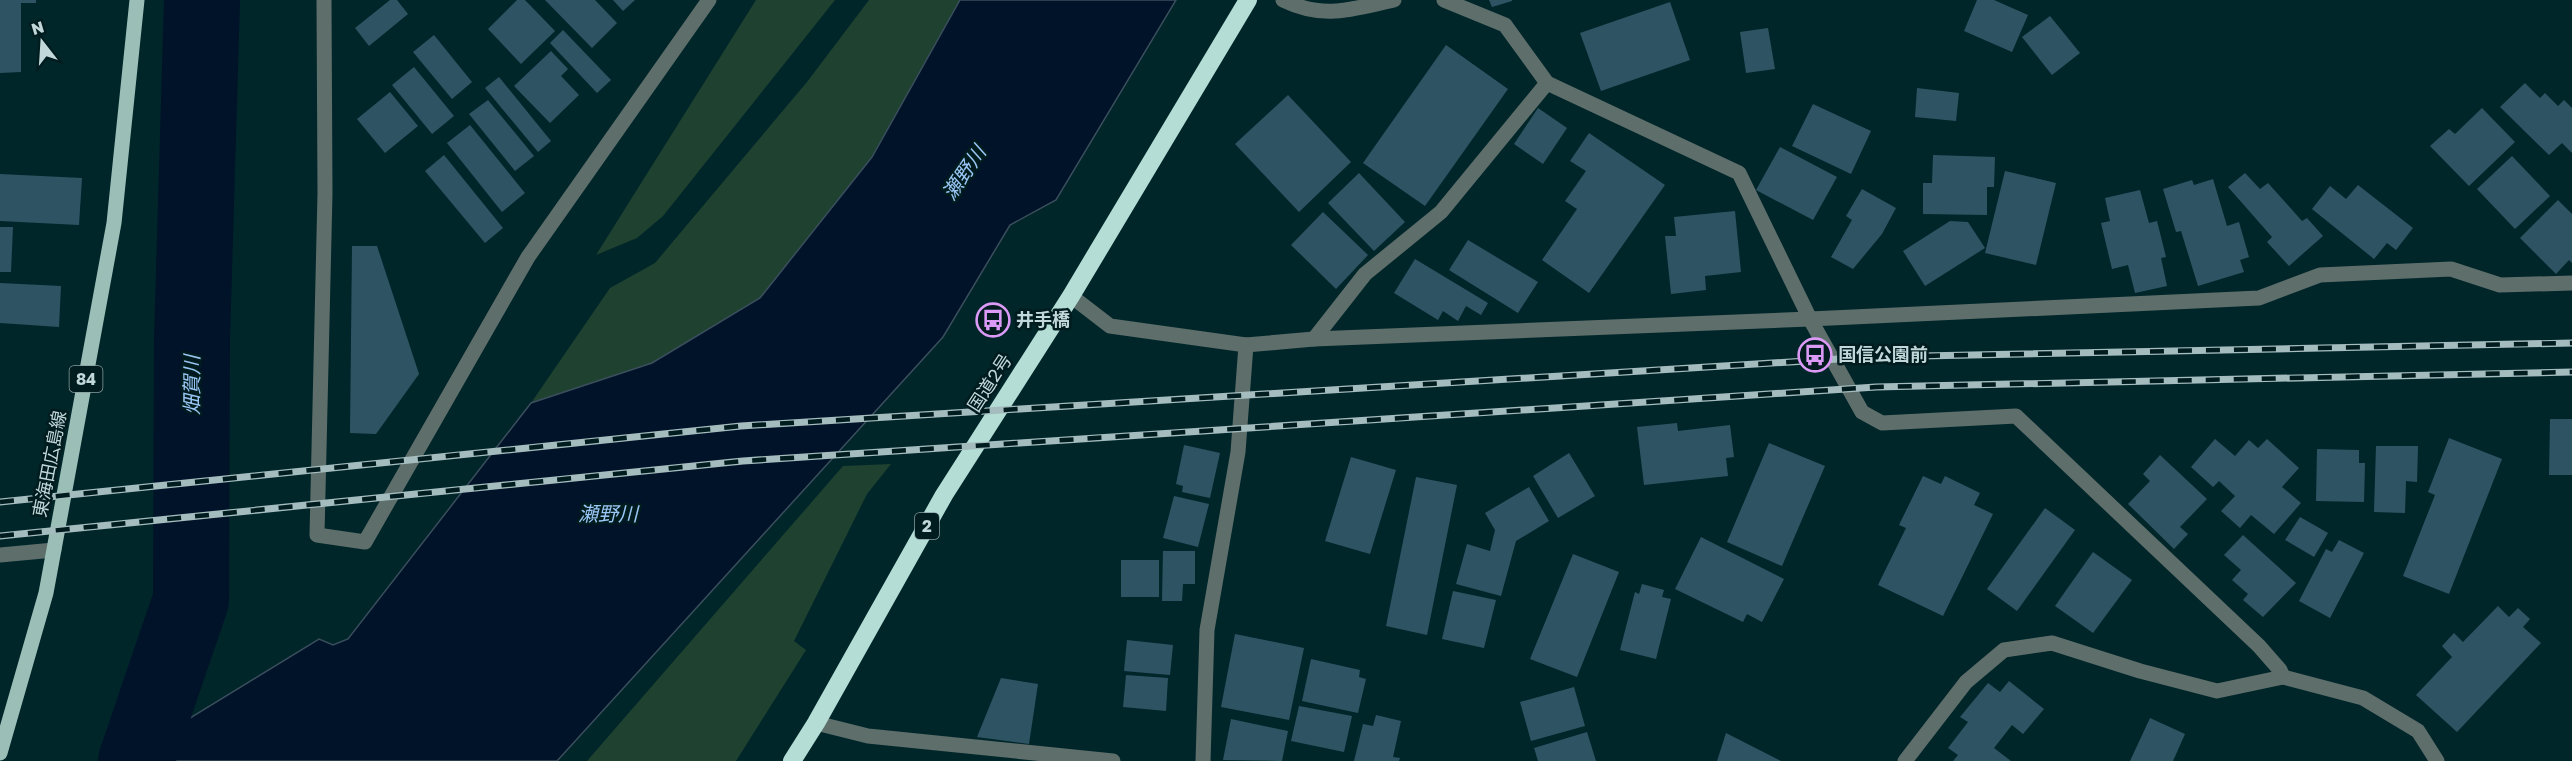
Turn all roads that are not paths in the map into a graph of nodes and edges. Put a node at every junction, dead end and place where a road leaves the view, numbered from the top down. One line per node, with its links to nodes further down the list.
1 (136, 0): 14 (main road, 東海田広島線 / 84)
2 (324, 0): 3 (street)
3 (709, 0)
4 (1248, 0): 10 (highway, 国道2号 / 2)
5 (1283, 0): 6 (street)
6 (1394, 0)
7 (1444, 0): 8 (street)
8 (1547, 83): 11 (street); 12 (street)
9 (2572, 283): 11 (street)
10 (1071, 296): 13 (street); 17 (highway, 国道2号 / 2)
11 (1810, 320): 12 (street); 16 (street)
12 (1314, 339): 13 (street)
13 (1246, 345): 21 (street)
14 (54, 550): 15 (street); 18 (main road, 東海田広島線 / 84)
15 (0, 555)
16 (2283, 677): 22 (street); 23 (street)
17 (816, 723): 19 (highway, 国道2号 / 2); 20 (street)
18 (0, 753)
19 (792, 761)
20 (1113, 761)
21 (1203, 761)
22 (1905, 761)
23 (2437, 761)

